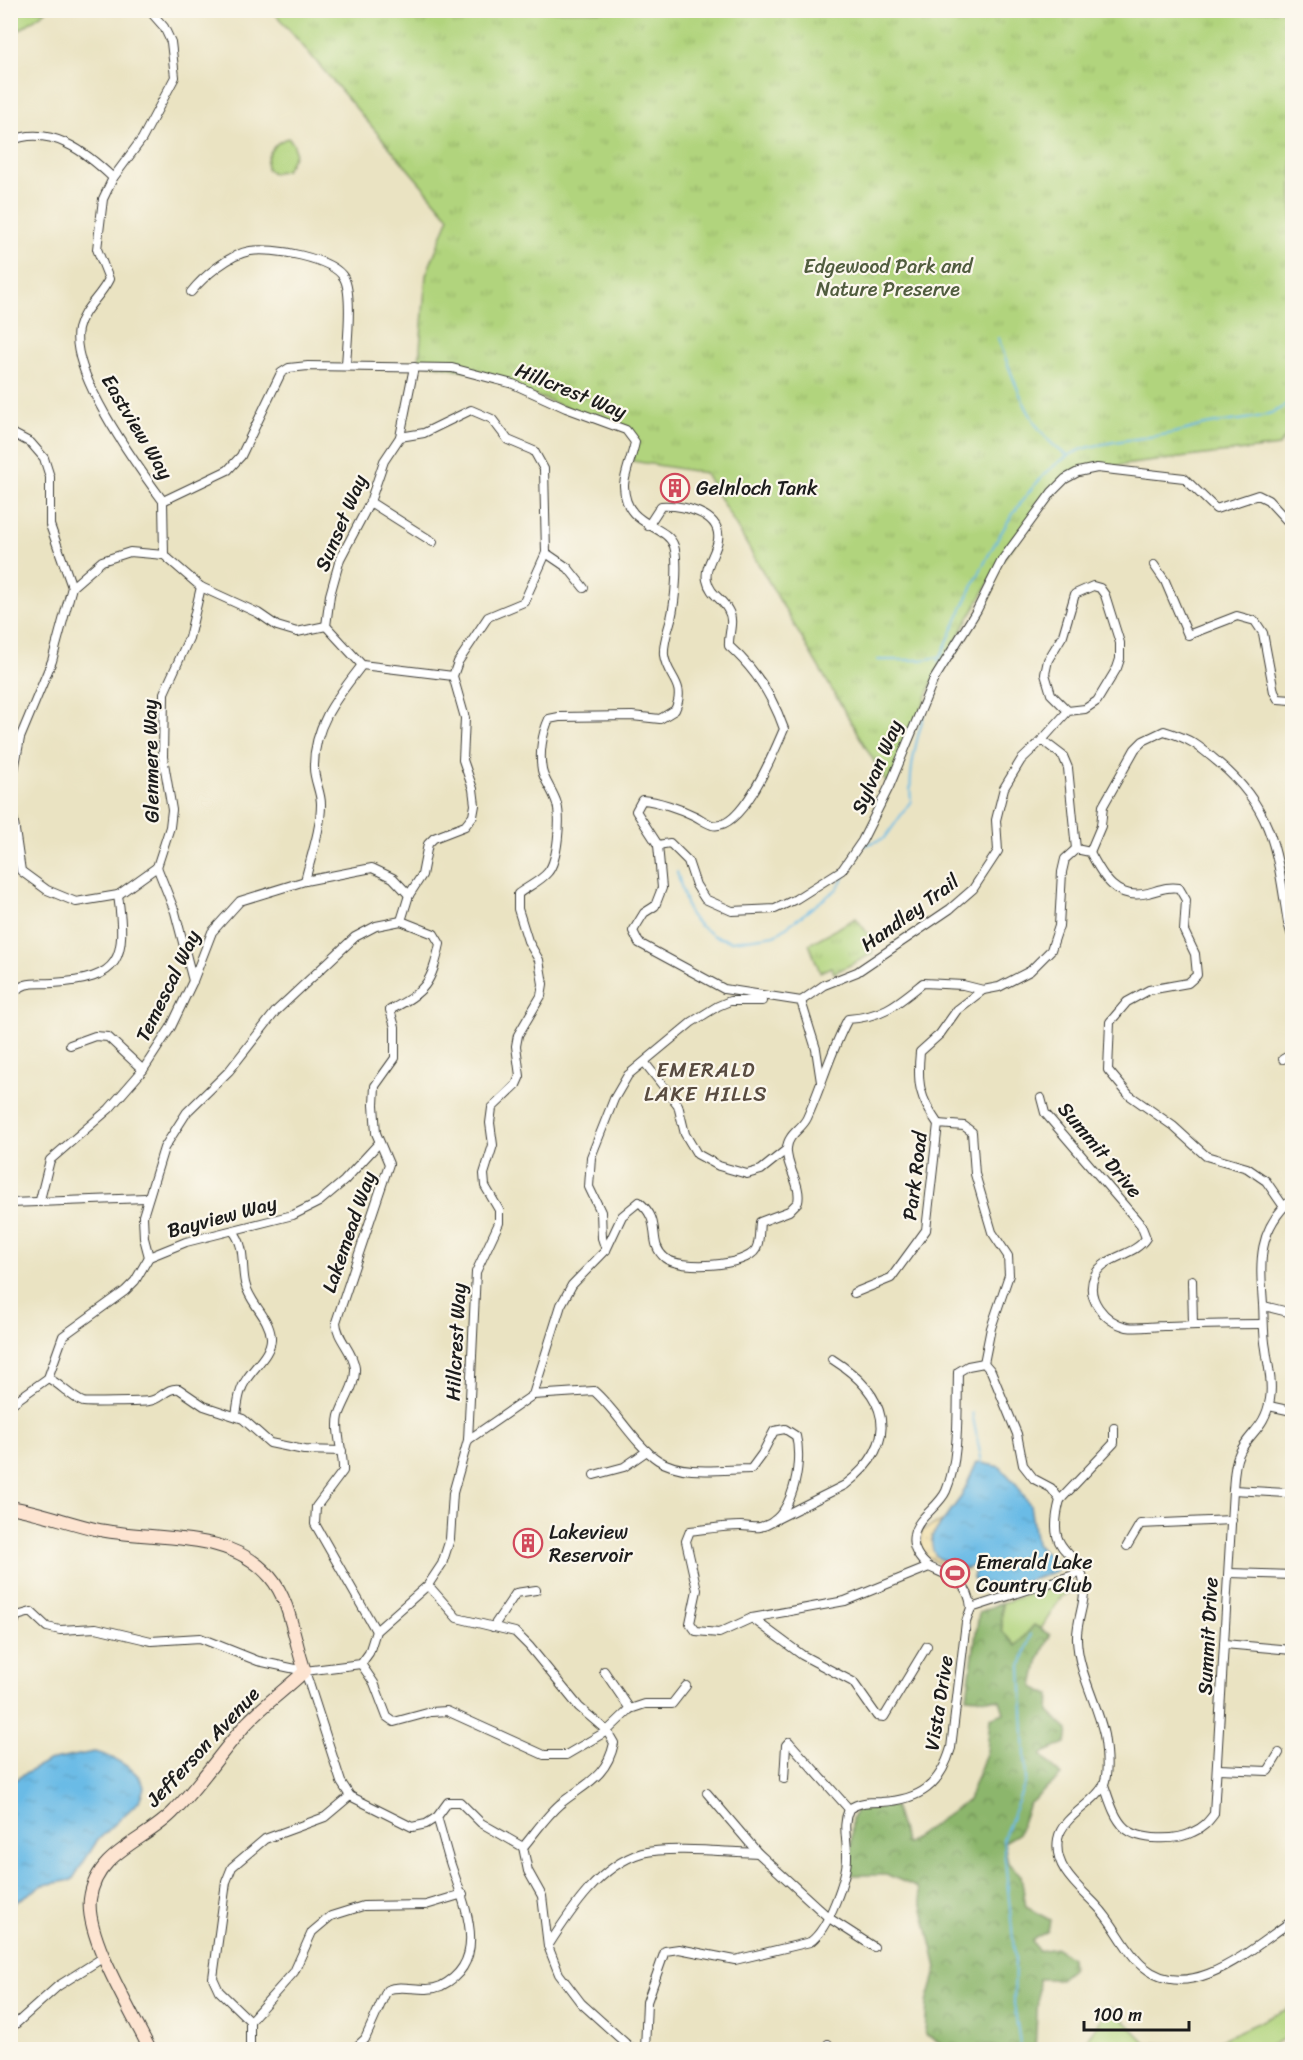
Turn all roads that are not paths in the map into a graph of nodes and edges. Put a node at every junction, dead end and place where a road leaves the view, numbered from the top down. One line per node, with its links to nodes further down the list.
1 (149, 10): 3 (street)
2 (10, 141): 3 (street)
3 (113, 178): 9 (street, Eastview Way)
4 (191, 292): 5 (street)
5 (346, 365): 6 (street, Hillcrest Way); 9 (street, Hillcrest Way)
6 (414, 367): 8 (street, Sunset Way); 11 (street, Hillcrest Way)
7 (10, 432): 17 (street)
8 (400, 437): 10 (street, Sunset Way); 14 (street)
9 (163, 501): 15 (street)
10 (370, 502): 13 (street); 20 (street, Sunset Way)
11 (648, 526): 27 (street); 74 (street, Hillcrest Way)
12 (1293, 526): 27 (street, Sylvan Way)
13 (433, 542)
14 (546, 553): 19 (street); 22 (street)
15 (164, 555): 17 (street); 18 (street)
16 (1154, 566): 23 (street)
17 (72, 587): 26 (street)
18 (201, 587): 20 (street); 30 (street, Glenmere Way)
19 (584, 588)
20 (326, 626): 21 (street)
21 (362, 665): 22 (street); 31 (street)
22 (453, 676): 33 (street)
23 (1293, 700)
24 (1068, 711): 24 (street); 25 (street, Handley Trail)
25 (1042, 740): 28 (street); 40 (street, Handley Trail)
26 (10, 794): 32 (street)
27 (658, 845): 39 (street)
28 (1076, 849): 29 (street); 37 (street)
29 (1090, 852): 35 (street); 55 (street)
30 (157, 867): 32 (street); 36 (street)
31 (305, 881): 33 (street, Temescal Way); 36 (street, Temescal Way)
32 (118, 895): 38 (street)
33 (409, 895): 34 (street)
34 (400, 921): 49 (street, Lakemead Way); 51 (street)
35 (1293, 936)
36 (193, 981): 45 (street, Temescal Way)
37 (983, 990): 46 (street); 48 (street)
38 (10, 996)
39 (780, 998): 40 (street); 44 (street)
40 (801, 1001): 46 (street)
41 (70, 1045): 45 (street)
42 (1293, 1054): 43 (street)
43 (1283, 1059)
44 (645, 1063): 50 (street); 57 (street)
45 (143, 1070): 53 (street, Temescal Way)
46 (822, 1085): 50 (street)
47 (1041, 1098): 64 (street, Summit Drive)
48 (938, 1124): 60 (street, Park Road); 66 (street, Park Road)
49 (379, 1143): 56 (street, Bayview Way); 75 (street, Lakemead Way)
50 (786, 1150): 57 (street)
51 (146, 1197): 53 (street); 58 (street)
52 (1293, 1199): 55 (street)
53 (40, 1200): 54 (street)
54 (10, 1203)
55 (1284, 1206): 61 (street, Summit Drive)
56 (233, 1231): 58 (street, Bayview Way); 72 (street)
57 (606, 1250): 68 (street)
58 (148, 1257): 67 (street, Bayview Way)
59 (1192, 1280): 64 (street)
60 (854, 1293)
61 (1264, 1306): 62 (street); 63 (street, Summit Drive)
62 (1293, 1313)
63 (1262, 1324): 64 (street, Summit Drive); 70 (street, Summit Drive)
64 (1193, 1325)
65 (832, 1359): 83 (street)
66 (984, 1363): 80 (street); 85 (street)
67 (48, 1378): 69 (street); 72 (street)
68 (533, 1395): 74 (street); 76 (street)
69 (10, 1405)
70 (1269, 1406): 71 (street); 78 (street, Summit Drive)
71 (1293, 1412)
72 (236, 1415): 75 (street)
73 (1114, 1428): 80 (street)
74 (468, 1440): 89 (street)
75 (342, 1451): 94 (street, Lakemead Way)
76 (648, 1451): 77 (street); 83 (street)
77 (594, 1475)
78 (1233, 1490): 79 (street); 82 (street, Summit Drive)
79 (1286, 1493)
80 (1060, 1500): 87 (street)
81 (10, 1507): 100 (street)
82 (1232, 1520): 84 (street); 86 (street, Summit Drive)
83 (772, 1521): 92 (street)
84 (1127, 1546)
85 (929, 1567): 91 (street); 92 (street)
86 (1229, 1572): 88 (street); 96 (street, Summit Drive)
87 (1080, 1573): 91 (street); 108 (street)
88 (1293, 1575)
89 (428, 1585): 93 (street); 94 (street)
90 (536, 1590): 93 (street)
91 (971, 1608): 111 (street, Vista Drive)
92 (752, 1617): 97 (street)
93 (493, 1627): 104 (street)
94 (376, 1631): 99 (street)
95 (10, 1632): 100 (street)
96 (1224, 1644): 98 (street); 106 (street, Summit Drive)
97 (927, 1646)
98 (1293, 1650)
99 (362, 1664): 100 (street); 104 (street)
100 (305, 1671): 110 (street); 120 (street, Jefferson Avenue)
101 (604, 1671): 103 (street)
102 (686, 1686): 103 (street)
103 (630, 1709): 104 (street)
104 (607, 1731): 113 (street)
105 (1279, 1753): 106 (street)
106 (1218, 1769): 108 (street, Summit Drive)
107 (784, 1779): 111 (street)
108 (1104, 1785): 117 (street)
109 (707, 1793): 114 (street)
110 (350, 1796): 112 (street); 121 (street)
111 (849, 1809): 116 (street)
112 (437, 1817): 113 (street); 115 (street)
113 (523, 1847): 118 (street)
114 (758, 1853): 116 (street); 118 (street)
115 (463, 1894): 121 (street); 127 (street)
116 (829, 1918): 119 (street); 129 (street)
117 (1293, 1921)
118 (548, 1946): 128 (street)
119 (874, 1947)
120 (104, 1957): 122 (street); 123 (street, Jefferson Avenue)
121 (250, 2021): 124 (street)
122 (10, 2029)
123 (150, 2049)
124 (250, 2049)
125 (295, 2049): 126 (street)
126 (308, 2049)
127 (353, 2049)
128 (633, 2049)
129 (645, 2049)

